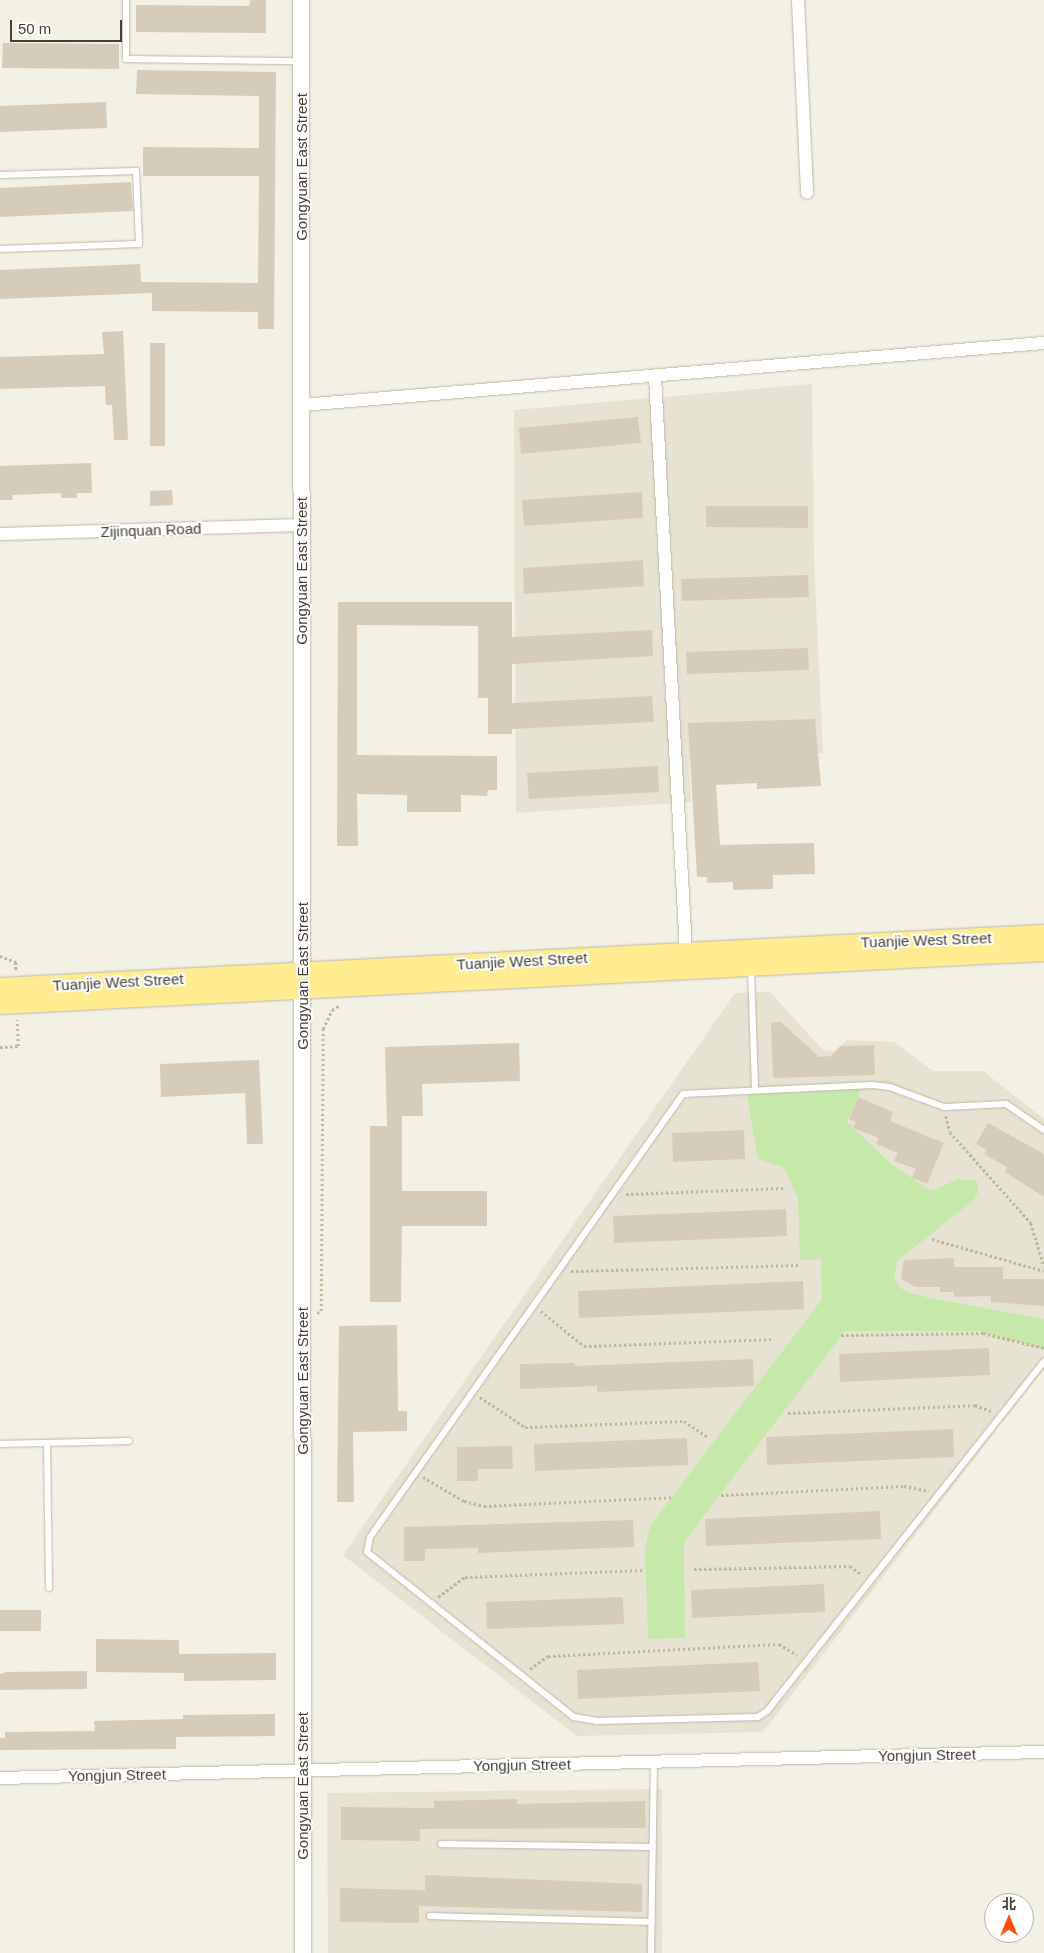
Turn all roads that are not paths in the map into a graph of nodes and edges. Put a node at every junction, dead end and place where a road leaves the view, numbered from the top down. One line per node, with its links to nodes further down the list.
1 (126, 0): 4 (lane)
2 (302, 0): 4 (street, Gongyuan East Street)
3 (798, 0): 6 (street)
4 (302, 61): 10 (street, Gongyuan East Street)
5 (0, 175): 7 (lane)
6 (808, 193)
7 (0, 249)
8 (1044, 343): 9 (street)
9 (655, 376): 10 (street); 15 (street)
10 (302, 405): 11 (street, Gongyuan East Street)
11 (302, 525): 12 (street, Zijinquan Road); 17 (street, Gongyuan East Street)
12 (0, 534)
13 (1044, 935): 15 (main road, Tuanjie West Street)
14 (1044, 951): 16 (main road, Tuanjie West Street)
15 (686, 952): 17 (main road, Tuanjie West Street)
16 (751, 964): 17 (main road, Tuanjie West Street); 20 (lane)
17 (302, 980): 18 (main road, Tuanjie West Street); 19 (main road, Tuanjie West Street); 29 (street, Gongyuan East Street)
18 (0, 988)
19 (8, 1004)
20 (755, 1089): 21 (lane); 22 (lane)
21 (1044, 1130)
22 (1044, 1362)
23 (128, 1441): 24 (lane)
24 (47, 1443): 25 (lane); 26 (lane)
25 (0, 1444)
26 (48, 1588)
27 (1044, 1752): 28 (street, Yongjun Street)
28 (654, 1761): 29 (street, Yongjun Street); 32 (lane)
29 (302, 1771): 30 (street, Yongjun Street); 35 (street, Gongyuan East Street)
30 (0, 1778)
31 (441, 1844): 32 (lane)
32 (653, 1847): 34 (lane)
33 (430, 1916): 34 (lane)
34 (652, 1922): 36 (lane)
35 (302, 1953)
36 (651, 1953)

